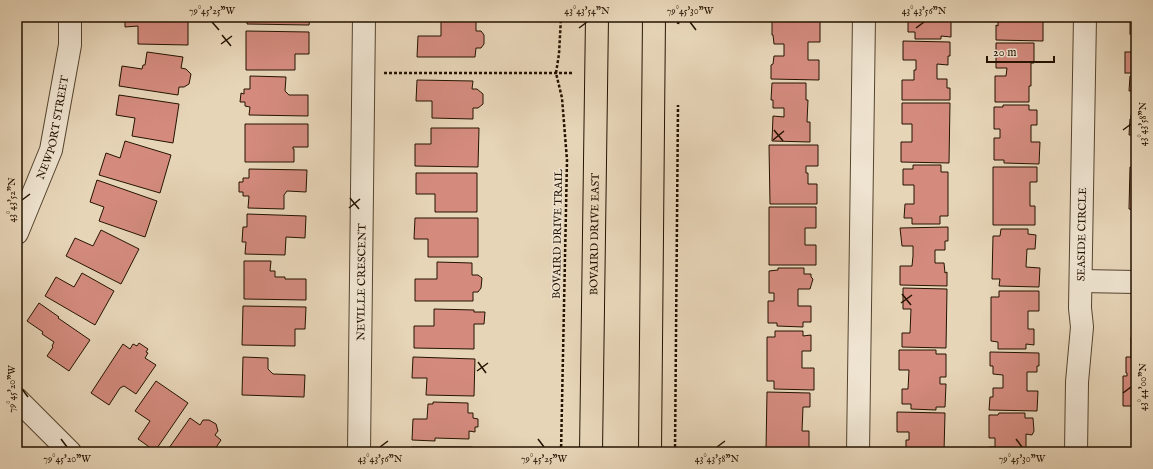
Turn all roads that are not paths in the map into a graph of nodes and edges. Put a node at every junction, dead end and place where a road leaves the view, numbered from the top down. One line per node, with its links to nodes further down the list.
1 (70, 17): 7 (street, NEWPORT STREET)
2 (364, 17): 12 (street, NEVILLE CRESCENT)
3 (597, 17): 13 (main road, BOVAIRD DRIVE EAST)
4 (654, 17): 14 (main road)
5 (864, 17): 15 (street)
6 (1085, 17): 8 (street, SEASIDE CIRCLE)
7 (17, 233)
8 (1081, 281): 9 (street); 16 (street, SEASIDE CIRCLE)
9 (1136, 282)
10 (17, 400): 11 (street)
11 (70, 452)
12 (359, 452)
13 (591, 452)
14 (650, 452)
15 (858, 452)
16 (1076, 452)

